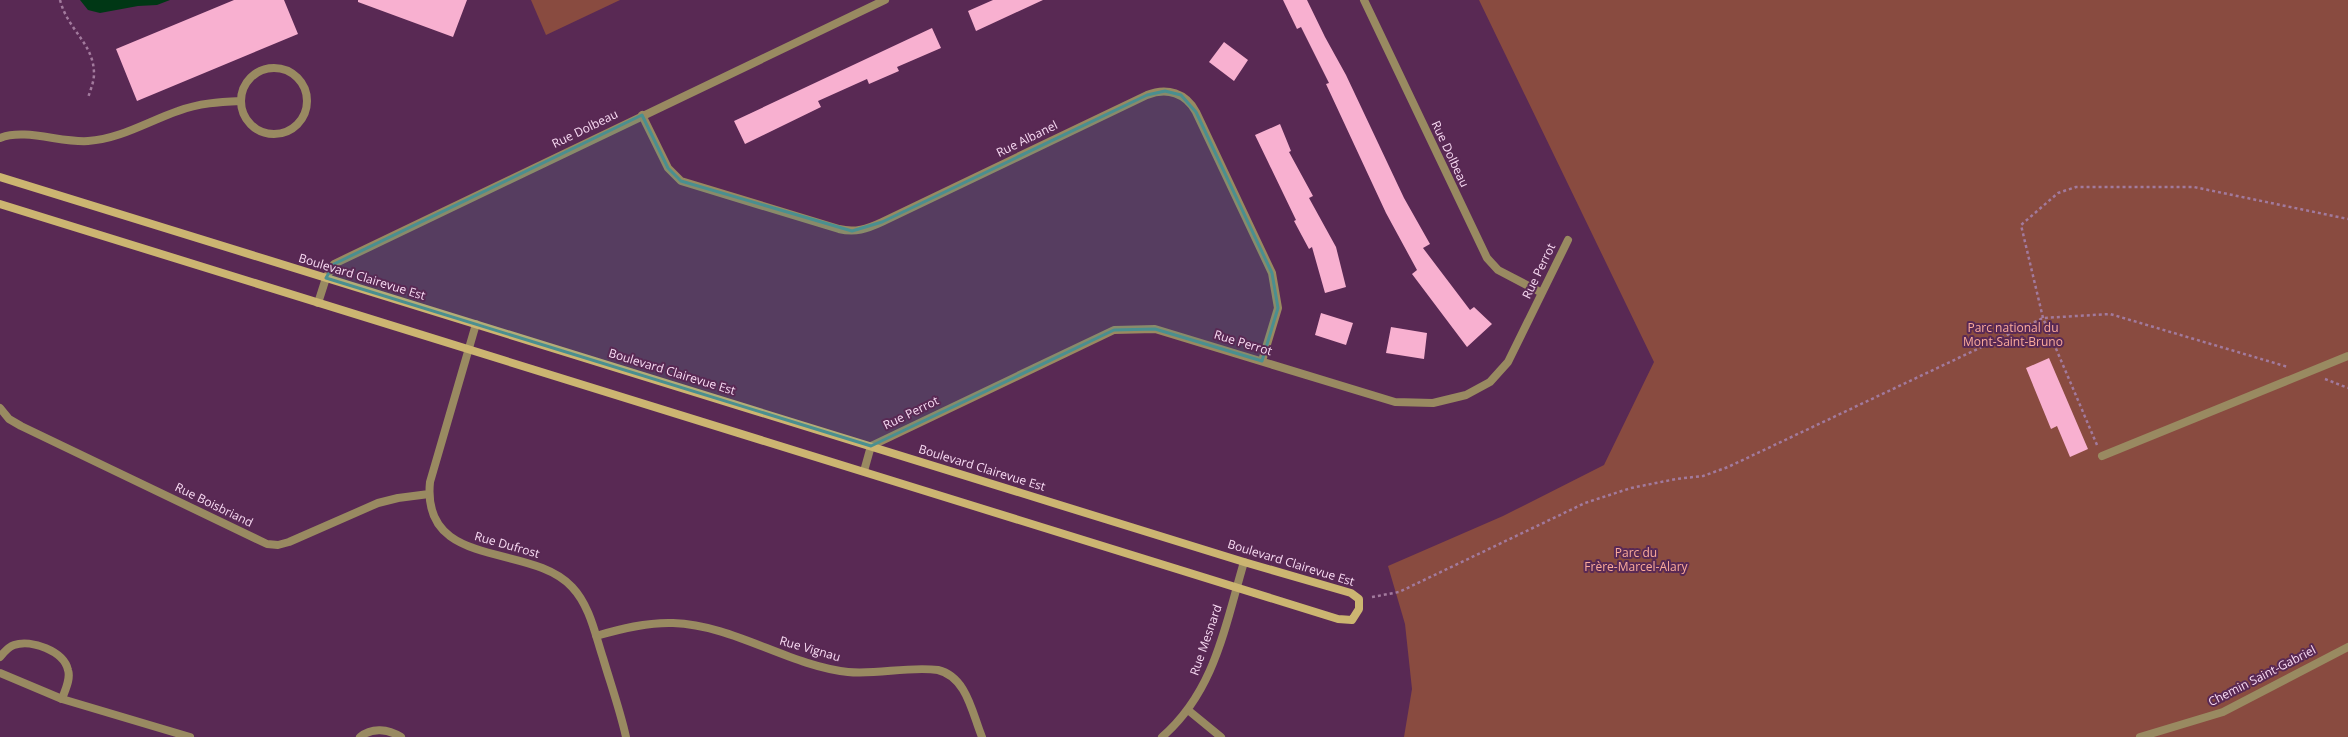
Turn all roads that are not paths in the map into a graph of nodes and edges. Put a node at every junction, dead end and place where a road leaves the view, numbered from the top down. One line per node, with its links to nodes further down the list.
1 (885, 0): 4 (street, Rue Dolbeau)
2 (1364, 0): 10 (street, Rue Dolbeau)
3 (241, 101): 3 (street); 5 (street)
4 (642, 115): 9 (street, Rue Dolbeau); 15 (street, Rue Albanel)
5 (0, 138)
6 (0, 177): 9 (street, Boulevard Clairevue Est)
7 (0, 204): 11 (street, Boulevard Clairevue Est)
8 (1568, 240): 10 (street, Rue Perrot)
9 (326, 278): 11 (street, Rue Dolbeau); 12 (street, Boulevard Clairevue Est)
10 (1542, 293): 15 (street, Rue Perrot)
11 (318, 303): 13 (street, Boulevard Clairevue Est)
12 (476, 324): 13 (street, Rue Dufrost); 17 (street, Boulevard Clairevue Est)
13 (468, 350): 19 (street, Boulevard Clairevue Est); 20 (street, Rue Dufrost)
14 (2348, 356): 18 (street)
15 (1262, 361): 17 (street, Rue Perrot)
16 (0, 408): 20 (street, Rue Boisbriand)
17 (871, 446): 19 (street); 21 (street, Boulevard Clairevue Est)
18 (2102, 456)
19 (864, 471): 22 (street, Boulevard Clairevue Est)
20 (429, 494): 23 (street, Rue Dufrost)
21 (1244, 562): 22 (street, Rue Mesnard); 22 (street, Boulevard Clairevue Est)
22 (1236, 587): 28 (street, Rue Mesnard)
23 (596, 636): 32 (street, Rue Dufrost); 33 (street, Rue Vignau)
24 (2348, 647): 36 (street, Chemin Saint-Gabriel)
25 (0, 657): 27 (street)
26 (0, 673): 27 (street)
27 (62, 699): 29 (street)
28 (1188, 710): 34 (street, Rue Mesnard); 35 (street)
29 (190, 737)
30 (360, 737): 31 (street)
31 (401, 737)
32 (626, 737)
33 (982, 737)
34 (1162, 737)
35 (1221, 737)
36 (2140, 737)

